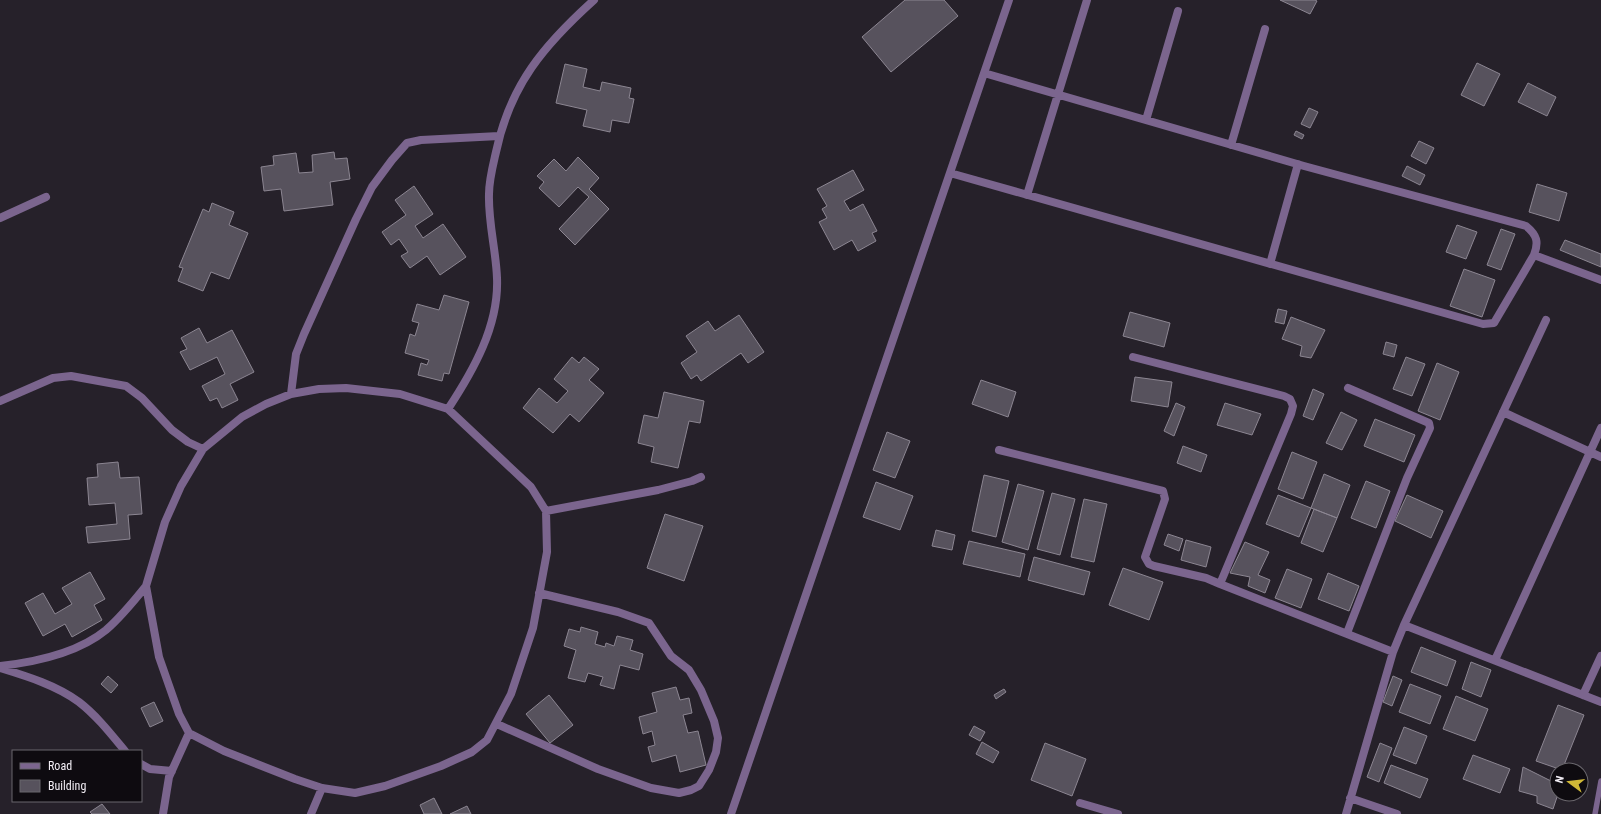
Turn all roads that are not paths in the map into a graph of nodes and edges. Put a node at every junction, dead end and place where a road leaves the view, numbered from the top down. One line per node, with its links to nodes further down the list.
1 (594, 0): 9 (street)
2 (1009, 0): 6 (street)
3 (1087, 0): 7 (street)
4 (1178, 11): 8 (street)
5 (1265, 30): 10 (street)
6 (984, 72): 7 (street); 12 (street)
7 (1059, 94): 8 (street); 13 (street)
8 (1146, 120): 10 (street)
9 (499, 136): 22 (street); 24 (street)
10 (1231, 145): 11 (street)
11 (1298, 164): 16 (street); 17 (street)
12 (950, 173): 13 (street); 55 (street)
13 (1027, 195): 17 (street)
14 (46, 197): 15 (street)
15 (0, 218)
16 (1534, 255): 17 (street); 18 (street)
17 (1270, 264)
18 (1601, 280)
19 (1546, 320): 25 (street)
20 (1133, 357): 33 (street)
21 (1348, 388): 37 (street)
22 (291, 394): 24 (street); 27 (street)
23 (0, 401): 27 (street)
24 (448, 410): 32 (street)
25 (1503, 412): 29 (street); 36 (street)
26 (1601, 428): 29 (street)
27 (203, 449): 34 (street)
28 (999, 450): 33 (street)
29 (1590, 452): 30 (street); 40 (street)
30 (1601, 457)
31 (701, 477): 32 (street)
32 (546, 511): 35 (street)
33 (1220, 584): 37 (street)
34 (146, 586): 41 (street); 45 (street)
35 (539, 593): 44 (street); 44 (street)
36 (1404, 625): 38 (street); 40 (street)
37 (1347, 634): 38 (street)
38 (1393, 652): 51 (street)
39 (1601, 656): 42 (street)
40 (1495, 660): 42 (street)
41 (0, 667): 46 (street)
42 (1583, 695): 43 (street)
43 (1601, 702)
44 (497, 724): 50 (street)
45 (189, 733): 48 (street); 50 (street)
46 (124, 750)
47 (142, 765): 48 (street)
48 (172, 771): 53 (street)
49 (1601, 781): 59 (lane)
50 (322, 788): 54 (street)
51 (1350, 798): 57 (street); 58 (street)
52 (1080, 803): 56 (street)
53 (163, 814)
54 (311, 814)
55 (731, 814)
56 (1118, 814)
57 (1346, 814)
58 (1397, 814)
59 (1595, 814)

